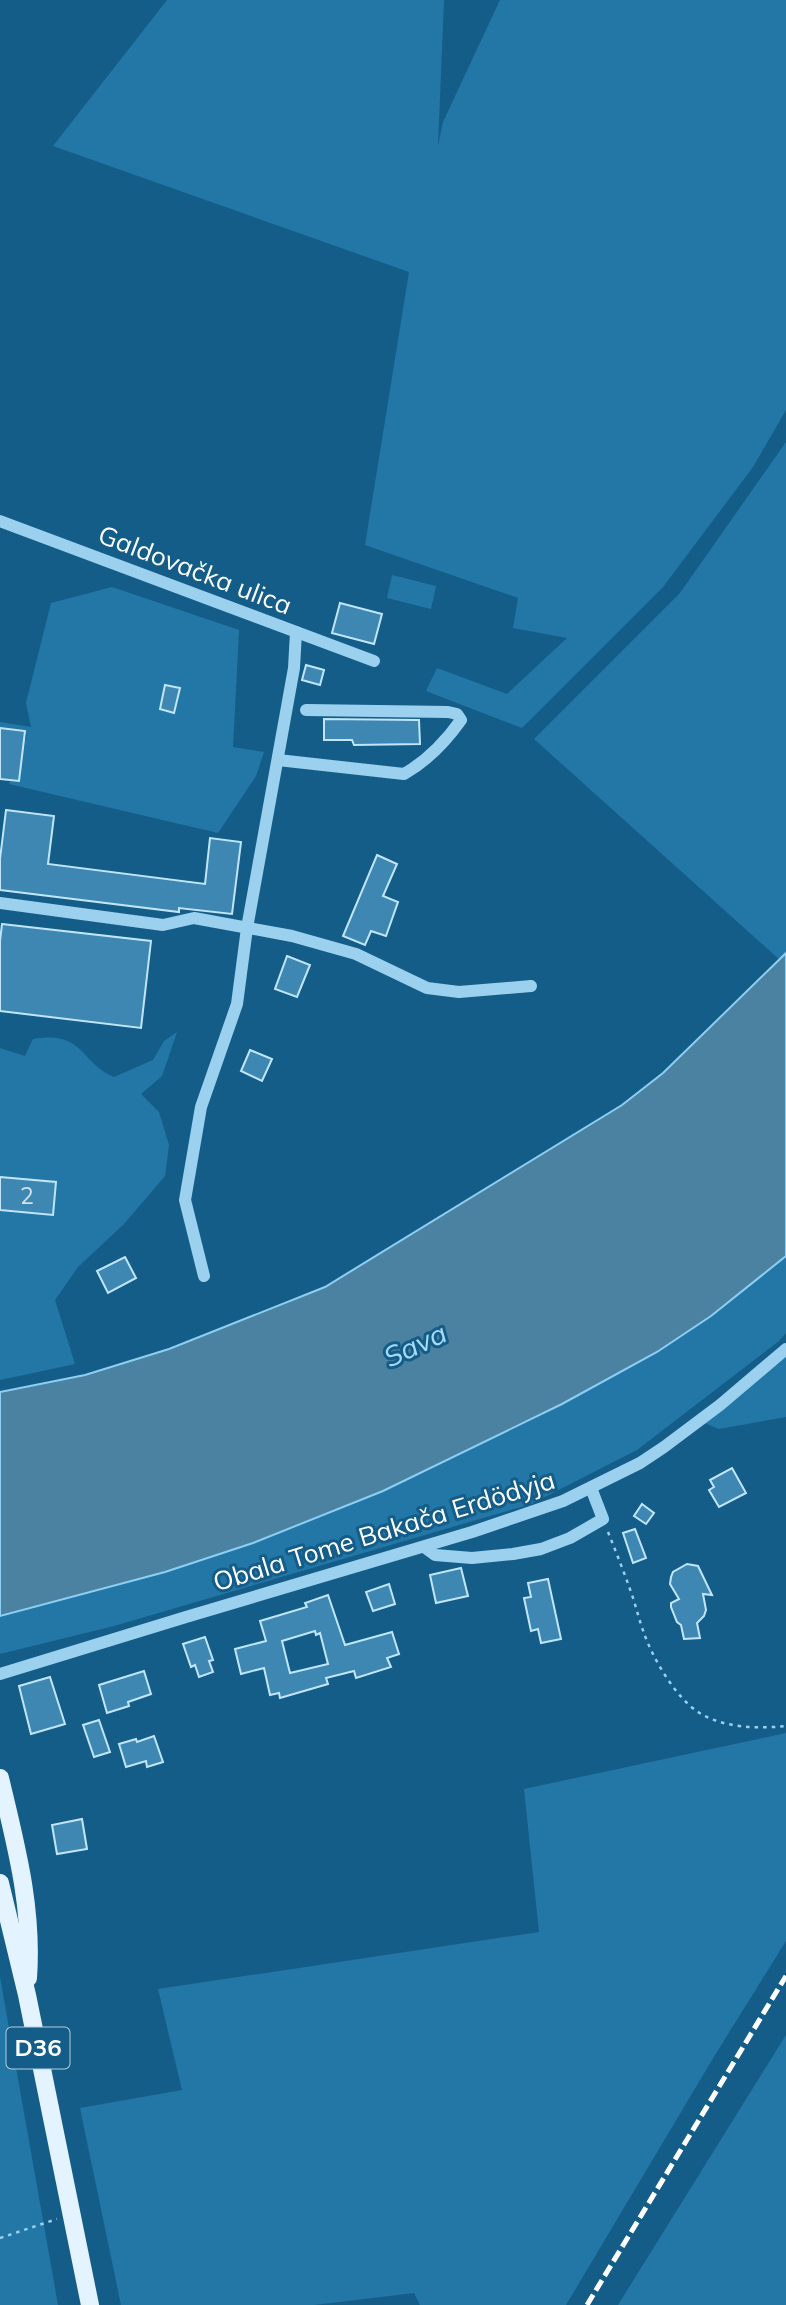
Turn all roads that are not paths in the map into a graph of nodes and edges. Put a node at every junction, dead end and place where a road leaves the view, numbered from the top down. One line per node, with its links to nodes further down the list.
1 (0, 521): 2 (street, Galdovačka ulica)
2 (296, 632): 3 (street, Galdovačka ulica); 5 (street)
3 (374, 661)
4 (306, 710): 5 (street)
5 (278, 760): 7 (street)
6 (0, 903): 7 (street)
7 (247, 928): 8 (street); 9 (street)
8 (531, 986)
9 (204, 1276)
10 (786, 1349): 11 (street, Obala Tome Bakača Erdödyja)
11 (591, 1488): 12 (street, Obala Tome Bakača Erdödyja); 12 (street)
12 (424, 1547): 13 (street, Obala Tome Bakača Erdödyja)
13 (0, 1674)
14 (0, 1778): 16 (main road)
15 (0, 1883): 16 (main road, D36)
16 (27, 1995): 17 (main road, D36)
17 (90, 2305)

